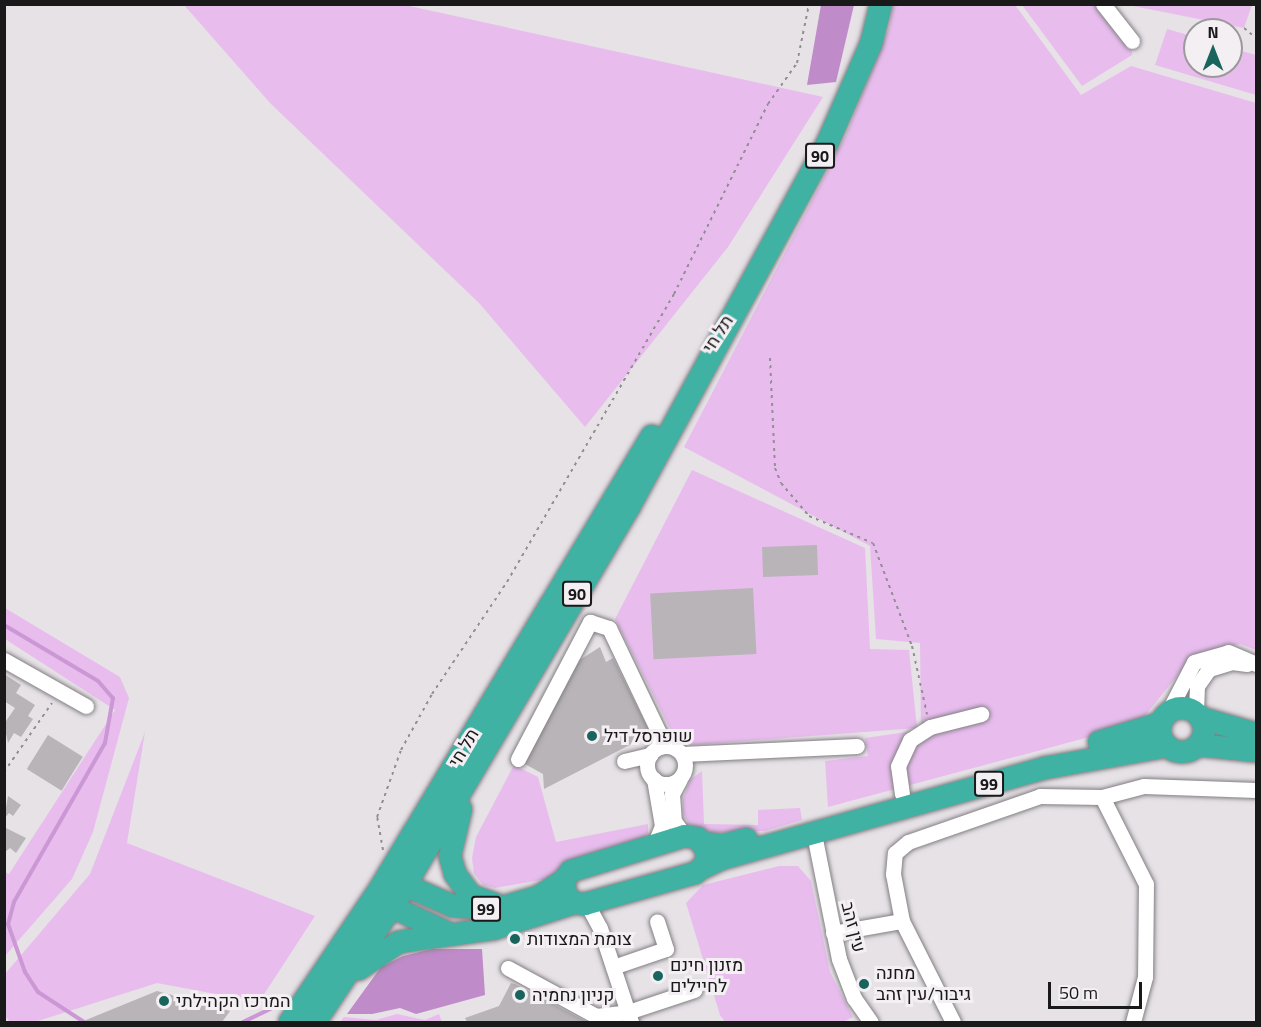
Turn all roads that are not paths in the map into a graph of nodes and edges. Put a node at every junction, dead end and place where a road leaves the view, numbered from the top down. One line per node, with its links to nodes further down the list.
1 (881, 4): 4 (highway, 90)
2 (1103, 4): 3 (street)
3 (1132, 41)
4 (742, 299): 20 (highway, תל חי / 90); 32 (highway, תל חי / 90)
5 (4, 660): 7 (street)
6 (1257, 666): 9 (street); 10 (street)
7 (86, 706)
8 (981, 714): 24 (street)
9 (1199, 716): 10 (highway, 99); 11 (highway, 99); 12 (highway)
10 (1165, 718): 14 (highway); 24 (highway, 99)
11 (1257, 734)
12 (1198, 745): 14 (highway, 99); 16 (highway, 99)
13 (857, 746): 17 (street)
14 (1167, 746): 26 (highway, 99)
15 (655, 751): 17 (street); 18 (street); 19 (street); 21 (street)
16 (1257, 751)
17 (681, 754): 22 (street)
18 (518, 759)
19 (624, 761)
20 (472, 771): 31 (highway, תל חי / 90); 35 (highway)
21 (654, 779): 22 (street); 28 (street)
22 (680, 779): 27 (street)
23 (1257, 790): 25 (street)
24 (902, 794): 27 (highway, 99)
25 (1102, 797): 37 (street); 50 (street)
26 (814, 834): 29 (highway, 99); 38 (street, עין זהב)
27 (695, 840): 28 (highway, 99); 29 (highway)
28 (654, 846): 30 (highway, 99)
29 (702, 868): 33 (highway, 99)
30 (564, 880): 33 (highway); 35 (highway, 99)
31 (405, 885): 32 (highway, 99); 34 (highway, תל חי / 90); 35 (highway, 99)
32 (381, 887): 34 (highway); 46 (highway, תל חי / 90)
33 (588, 902): 39 (highway, 99); 40 (street)
34 (392, 907): 39 (highway, 99); 42 (highway, תל חי / 90)
35 (508, 907)
36 (657, 921): 40 (street)
37 (902, 921): 38 (street); 49 (street)
38 (833, 933): 48 (street, עין זהב)
39 (460, 934): 42 (highway)
40 (613, 967): 44 (street)
41 (508, 968): 45 (street)
42 (342, 984): 47 (highway, תל חי / 90)
43 (694, 990): 44 (street)
44 (629, 1017): 45 (street)
45 (603, 1019)
46 (290, 1023)
47 (315, 1023)
48 (871, 1023)
49 (953, 1023)
50 (1133, 1023)

